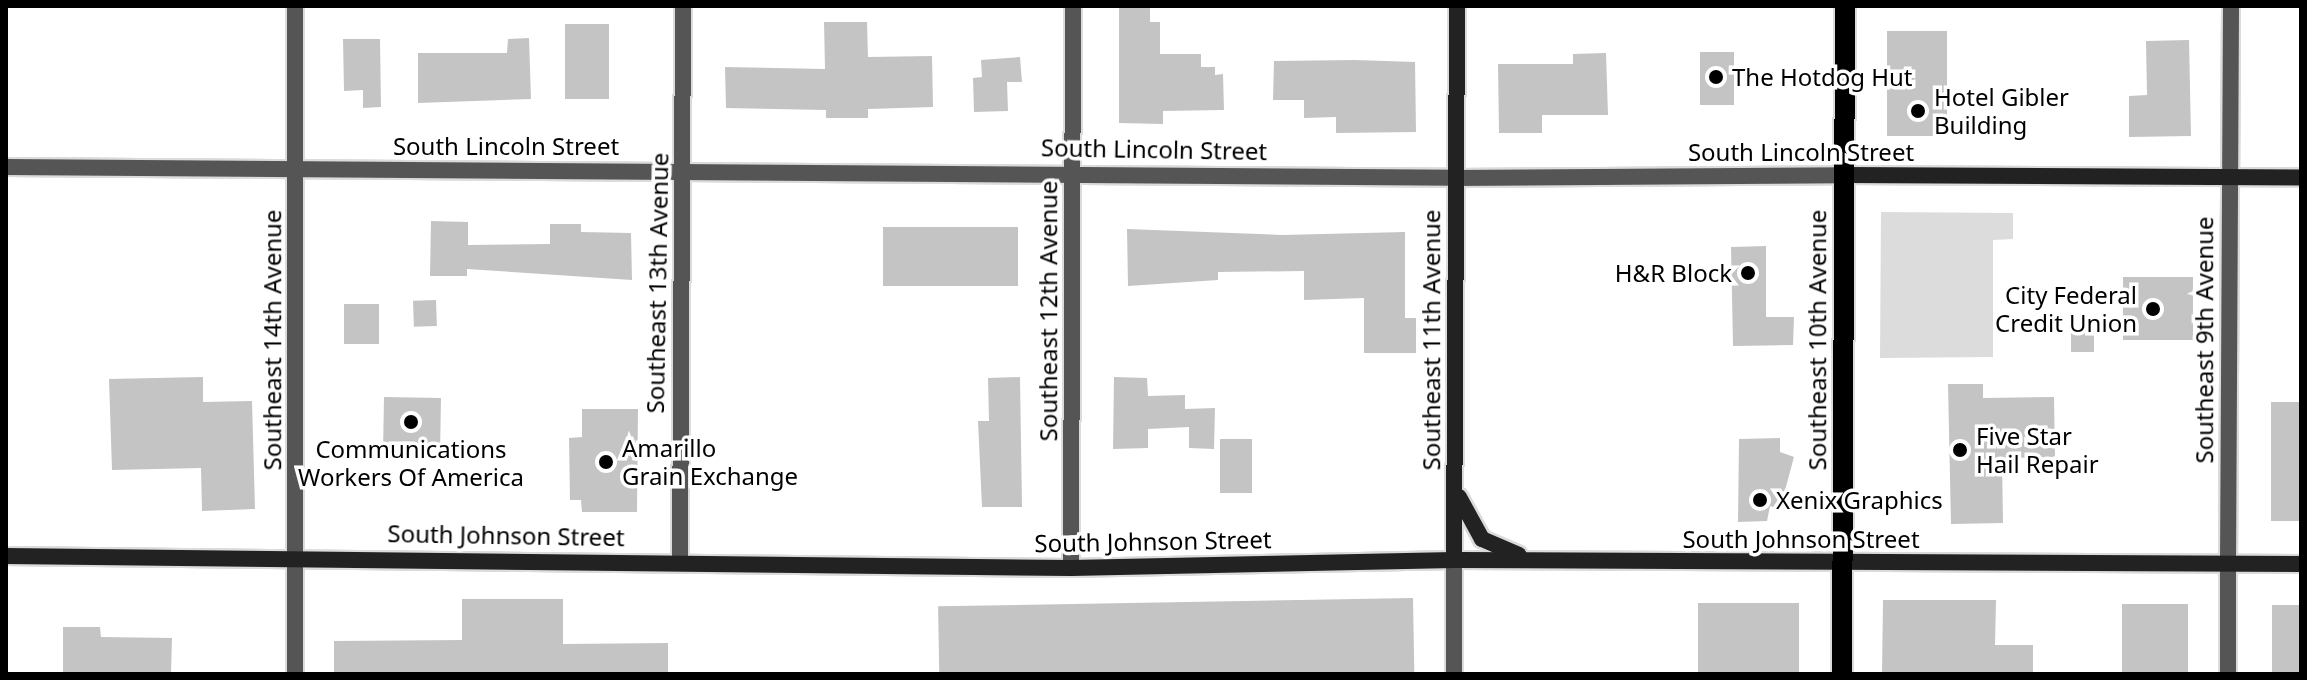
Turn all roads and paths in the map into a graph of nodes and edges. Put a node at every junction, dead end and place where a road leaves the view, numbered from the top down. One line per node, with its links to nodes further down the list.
1 (295, 6): 8 (street, Southeast 14th Avenue)
2 (683, 6): 9 (street, Southeast 13th Avenue)
3 (1073, 6): 10 (street, Southeast 12th Avenue)
4 (1457, 6): 14 (main road, Southeast 11th Avenue)
5 (1845, 6): 11 (main road, Southeast 10th Avenue)
6 (2231, 6): 12 (street, Southeast 9th Avenue)
7 (6, 167): 8 (street, South Lincoln Street)
8 (296, 169): 9 (street, South Lincoln Street); 17 (street, Southeast 14th Avenue)
9 (682, 172): 10 (street, South Lincoln Street); 19 (street, Southeast 13th Avenue)
10 (1072, 172): 14 (street, South Lincoln Street); 24 (street, Southeast 12th Avenue)
11 (1844, 175): 12 (main road, South Lincoln Street); 14 (street, South Lincoln Street); 21 (main road, Southeast 10th Avenue)
12 (2229, 176): 13 (main road, South Lincoln Street); 22 (street, Southeast 9th Avenue)
13 (2301, 177)
14 (1455, 178): 15 (main road, Southeast 11th Avenue)
15 (1455, 458): 18 (main road, Southeast 11th Avenue); 20 (main road)
16 (6, 556): 17 (main road, South Johnson Street)
17 (296, 557): 19 (main road, South Johnson Street); 25 (street, Southeast 14th Avenue)
18 (1454, 560): 20 (main road, South Johnson Street); 24 (main road, South Johnson Street); 26 (street, Southeast 11th Avenue)
19 (680, 561): 24 (main road, South Johnson Street)
20 (1543, 561): 21 (main road, South Johnson Street)
21 (1842, 563): 22 (main road, South Johnson Street); 27 (main road, Southeast 10th Avenue)
22 (2228, 564): 23 (main road, South Johnson Street); 28 (street, Southeast 9th Avenue)
23 (2301, 564)
24 (1071, 568)
25 (295, 674)
26 (1454, 674)
27 (1842, 674)
28 (2228, 674)

